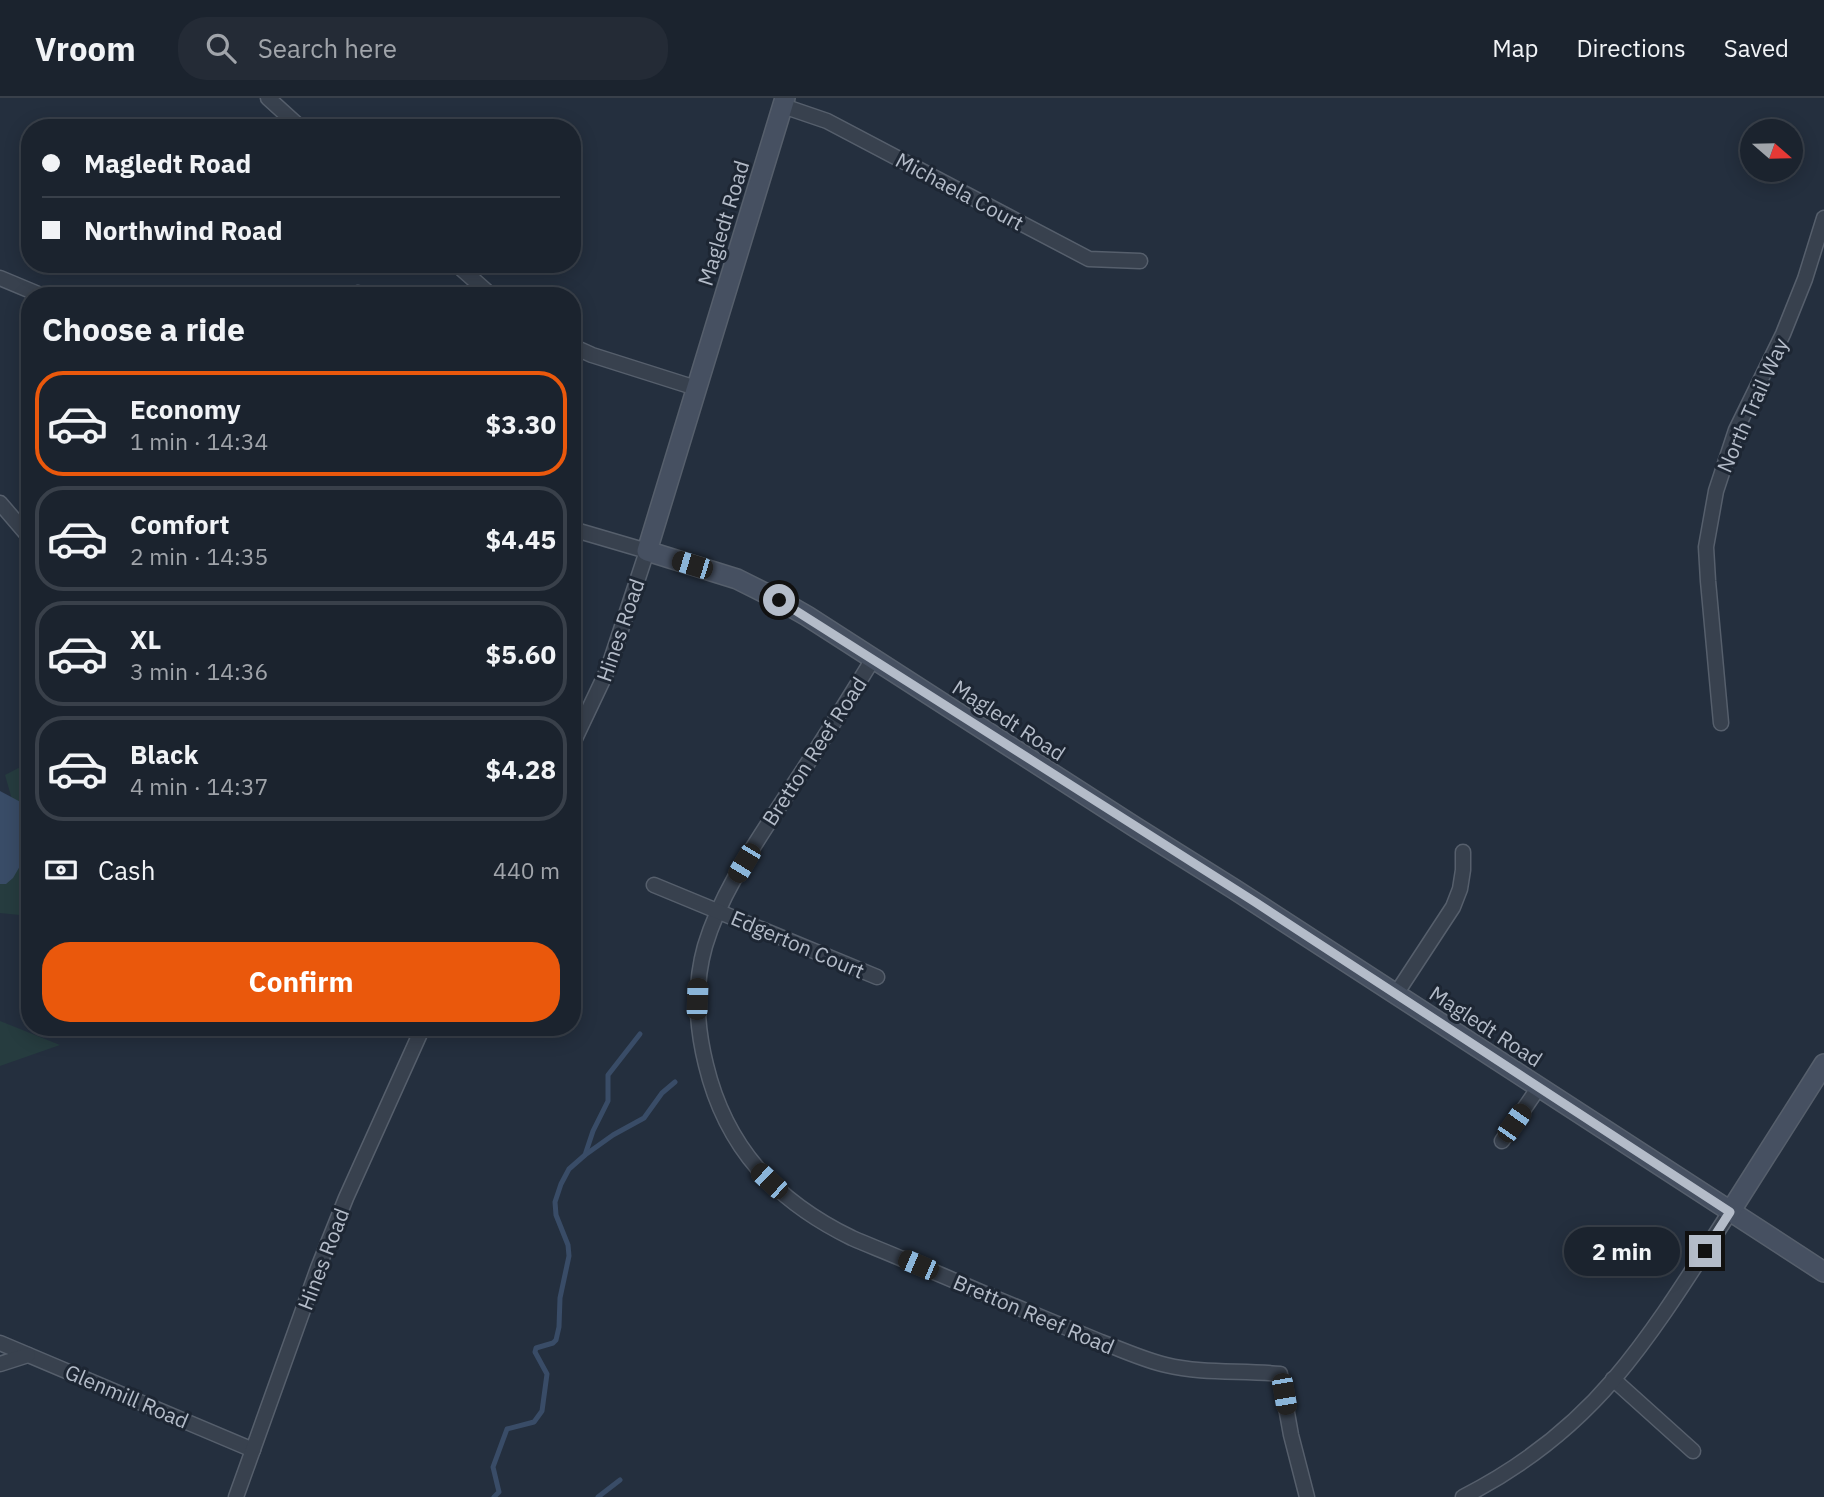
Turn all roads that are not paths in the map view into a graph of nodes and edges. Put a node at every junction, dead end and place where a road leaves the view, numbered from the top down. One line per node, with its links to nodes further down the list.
1 (268, 98): 3 (street)
2 (784, 102): 5 (street, Michaela Court); 11 (street, Magledt Road)
3 (291, 119)
4 (1824, 218): 17 (street, North Trail Way)
5 (1140, 261)
6 (466, 273): 9 (street)
7 (0, 278): 8 (street)
8 (22, 287)
9 (482, 287)
10 (581, 350): 11 (street)
11 (696, 388): 15 (street, Magledt Road)
12 (0, 503): 13 (street)
13 (21, 528)
14 (581, 532): 15 (street)
15 (647, 551): 16 (street, Magledt Road); 18 (street, Hines Road)
16 (873, 659): 21 (street, Bretton Reef Road); 23 (street, Magledt Road)
17 (1721, 723)
18 (581, 726)
19 (1463, 852): 23 (street)
20 (654, 885): 21 (street, Edgerton Court)
21 (718, 911): 22 (street, Edgerton Court); 37 (street, Bretton Reef Road)
22 (877, 977)
23 (1396, 995): 26 (street, Magledt Road)
24 (419, 1036): 34 (street, Hines Road)
25 (1824, 1064): 28 (street)
26 (1539, 1087): 27 (street); 28 (street, Magledt Road)
27 (1502, 1141)
28 (1730, 1212): 29 (street, Magledt Road); 33 (street)
29 (1824, 1272)
30 (0, 1343): 31 (street, Glenmill Road)
31 (28, 1355): 32 (street); 34 (street, Glenmill Road)
32 (0, 1364)
33 (1613, 1379): 35 (street); 38 (street)
34 (253, 1450): 36 (street, Hines Road)
35 (1693, 1451)
36 (236, 1497)
37 (1307, 1497)
38 (1464, 1497)

